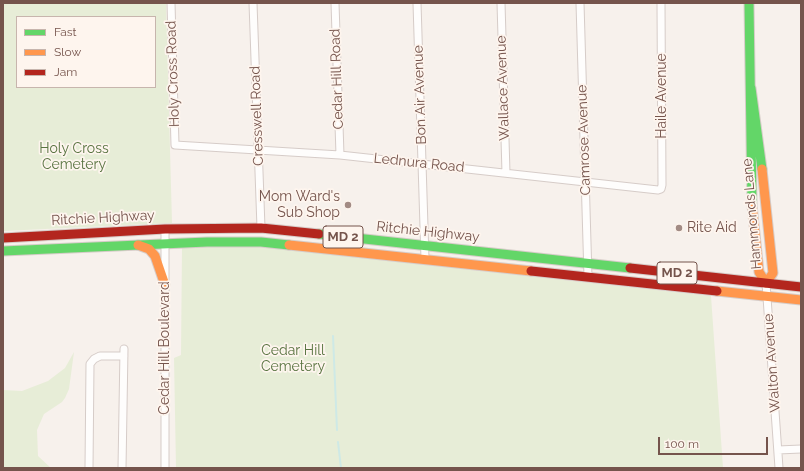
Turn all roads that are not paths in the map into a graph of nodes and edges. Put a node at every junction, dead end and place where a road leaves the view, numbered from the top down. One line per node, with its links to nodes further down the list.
1 (171, 3): 10 (street, Holy Cross Road)
2 (253, 3): 11 (street, Cresswell Road)
3 (335, 3): 12 (street, Cedar Hill Road)
4 (417, 3): 14 (street, Bon Air Avenue)
5 (501, 3): 15 (street, Wallace Avenue)
6 (580, 3): 16 (street, Camrose Avenue)
7 (661, 3): 17 (street, Haile Avenue)
8 (749, 3): 9 (main road, Hammonds Lane)
9 (751, 88): 13 (main road, Hammonds Lane); 18 (main road, Hammonds Lane)
10 (175, 145): 11 (street, Lednura Road)
11 (258, 149): 12 (street, Lednura Road); 20 (street, Cresswell Road)
12 (340, 155): 14 (street, Lednura Road)
13 (752, 158): 18 (main road); 19 (main road, Hammonds Lane)
14 (422, 164): 15 (street, Lednura Road); 26 (street, Bon Air Avenue)
15 (506, 173): 16 (street, Lednura Road)
16 (585, 181): 17 (street, Lednura Road); 29 (street, Camrose Avenue)
17 (661, 189)
18 (766, 203): 22 (main road, Hammonds Lane)
19 (752, 206): 22 (main road); 31 (main road, Hammonds Lane)
20 (261, 228): 21 (main road, Ritchie Highway / MD 2); 26 (main road, Ritchie Highway / MD 2)
21 (165, 229): 23 (main road, Ritchie Highway / MD 2); 24 (street, Cedar Hill Boulevard)
22 (768, 232): 31 (main road, Hammonds Lane)
23 (3, 238)
24 (165, 243): 25 (main road, Ritchie Highway / MD 2); 28 (main road, Ritchie Highway / MD 2); 32 (street, Cedar Hill Boulevard)
25 (138, 244): 27 (main road, Ritchie Highway / MD 2); 32 (main road)
26 (425, 245): 28 (street, Bon Air Avenue); 29 (main road, Ritchie Highway / MD 2)
27 (3, 251)
28 (425, 259): 30 (main road, Ritchie Highway / MD 2)
29 (587, 263): 30 (street, Camrose Avenue); 31 (main road, Ritchie Highway / MD 2)
30 (588, 277): 34 (main road, Ritchie Highway / MD 2)
31 (766, 283): 33 (main road, Ritchie Highway / MD 2); 34 (street, Walton Avenue)
32 (165, 285): 40 (street, Cedar Hill Boulevard)
33 (801, 287)
34 (767, 296): 35 (main road, Ritchie Highway / MD 2); 37 (street, Walton Avenue)
35 (801, 300)
36 (801, 449): 37 (street)
37 (778, 450): 41 (street, Walton Avenue)
38 (89, 468): 39 (street)
39 (122, 468)
40 (165, 468)
41 (779, 468)

